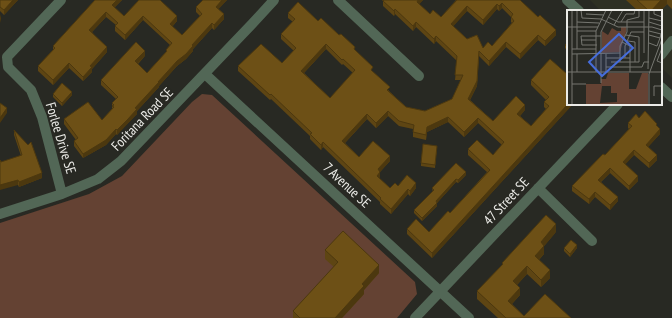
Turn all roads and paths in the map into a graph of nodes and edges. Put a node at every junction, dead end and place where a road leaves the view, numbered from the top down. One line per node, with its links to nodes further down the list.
1 (61, 0): 14 (street, Forlee Drive SE)
2 (274, 0): 8 (street, Foritana Road SE)
3 (338, 0): 9 (street)
4 (567, 0): 5 (street)
5 (578, 10)
6 (672, 41): 7 (street)
7 (662, 54)
8 (205, 74): 14 (street, Foritana Road SE); 17 (street, 7 Avenue SE)
9 (419, 76)
10 (662, 88): 11 (street)
11 (672, 97)
12 (617, 105): 13 (street, 47 Street SE)
13 (538, 188): 16 (street); 17 (street, 47 Street SE)
14 (62, 194): 15 (street, Foritana Road SE)
15 (0, 214)
16 (592, 241)
17 (440, 291): 18 (street, 47 Street SE); 19 (street, 7 Avenue SE)
18 (415, 318)
19 (469, 318)

